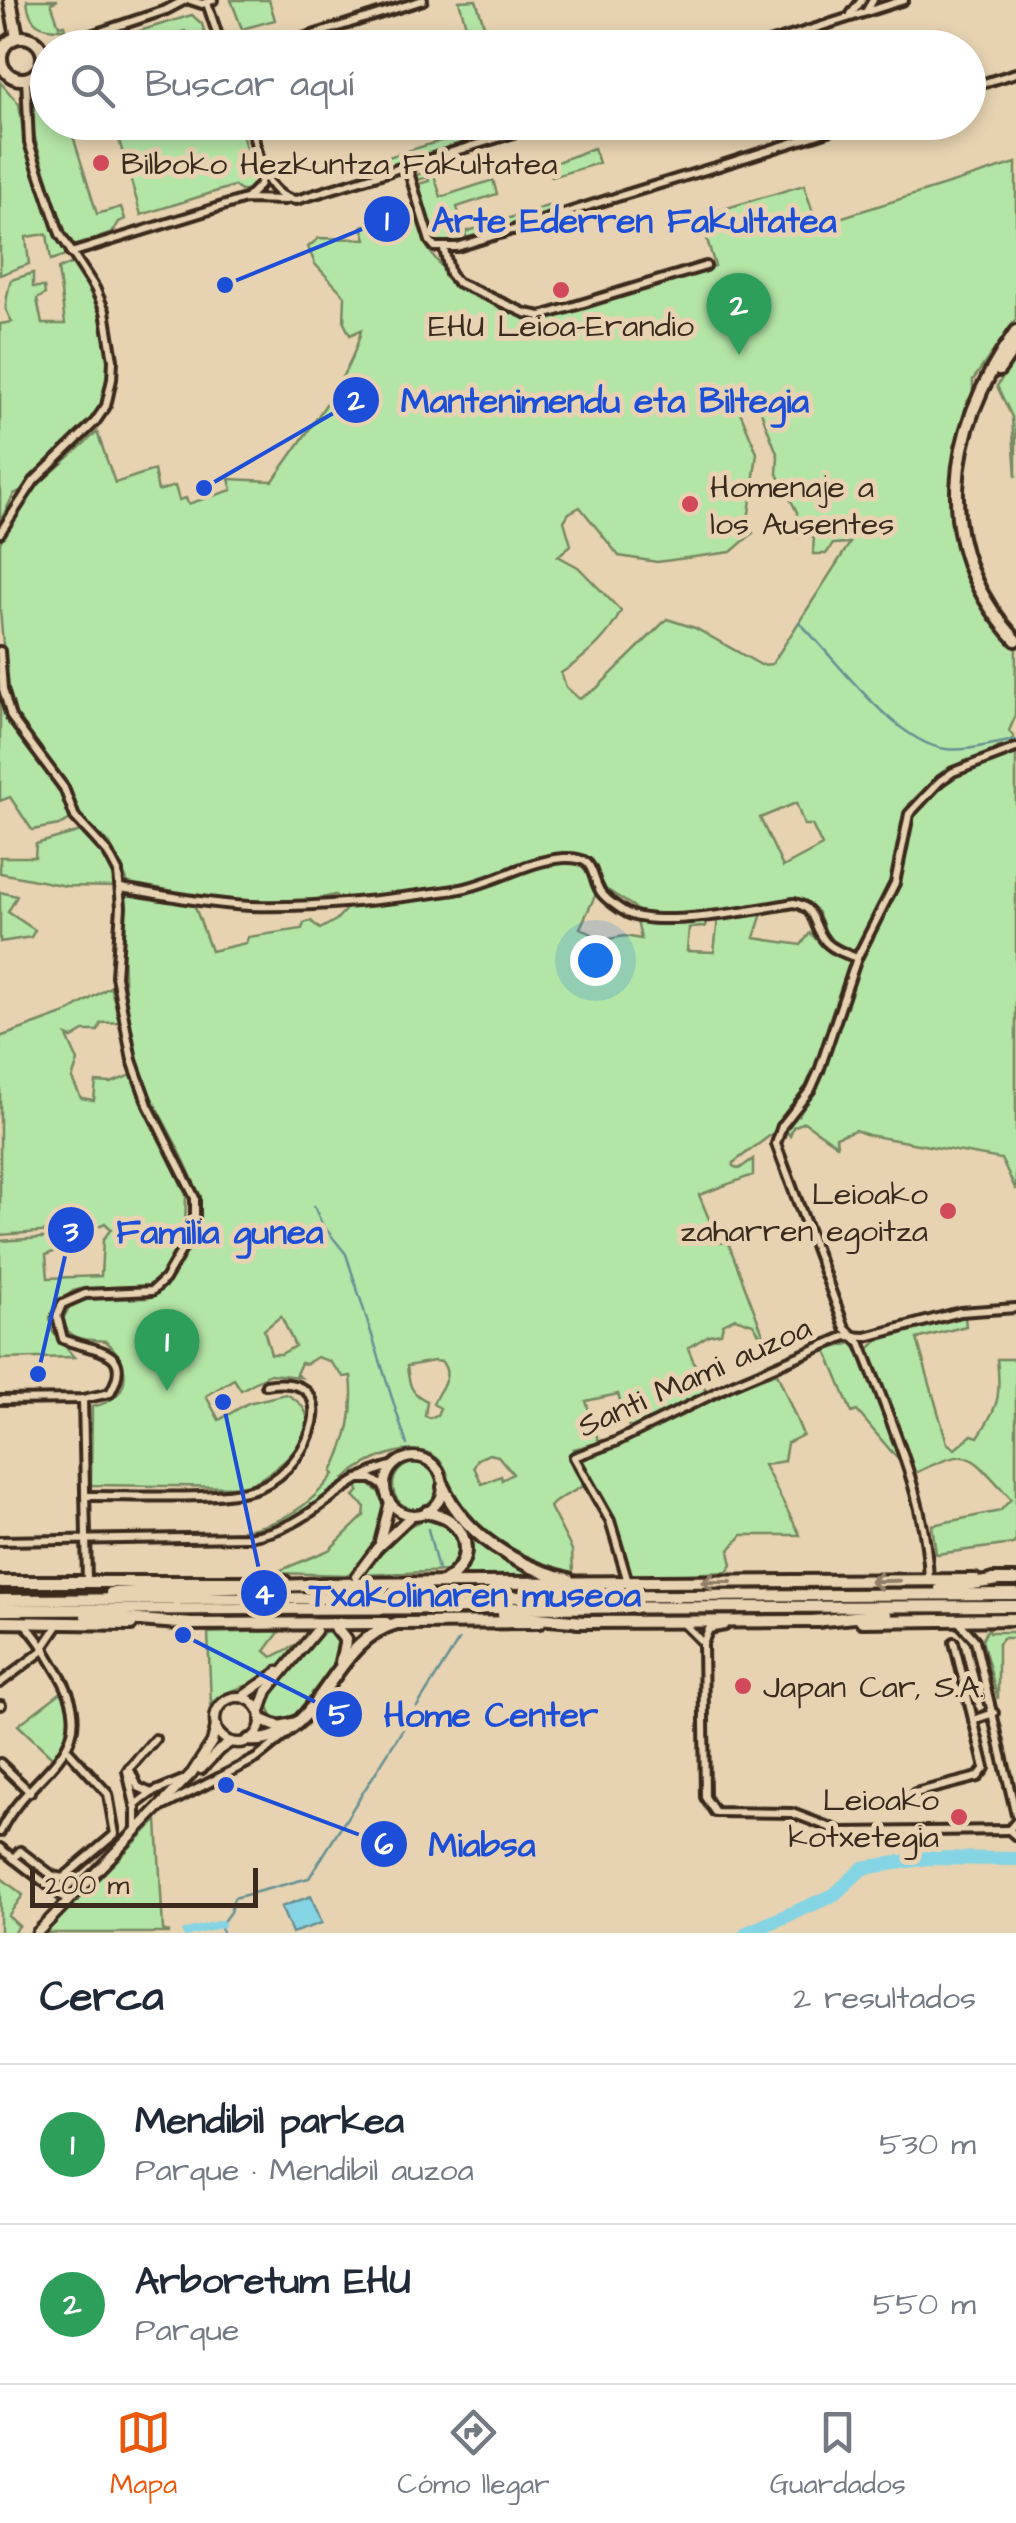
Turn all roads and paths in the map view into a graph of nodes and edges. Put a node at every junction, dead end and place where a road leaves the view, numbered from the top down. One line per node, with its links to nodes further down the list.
1 (10, 0): 14 (main road)
2 (187, 0): 7 (street); 10 (street)
3 (423, 0): 12 (street)
4 (862, 0): 9 (street)
5 (872, 0): 8 (street)
6 (904, 0): 8 (street)
7 (210, 2): 11 (street)
8 (866, 12): 9 (street)
9 (850, 15): 13 (street)
10 (105, 30)
11 (217, 30)
12 (329, 30)
13 (806, 30)
14 (17, 37): 15 (main road); 16 (main road)
15 (30, 38)
16 (2, 66): 19 (main road)
17 (1016, 73): 20 (street)
18 (30, 75): 19 (main road)
19 (26, 78): 29 (street)
20 (986, 82)
21 (255, 140): 25 (street)
22 (492, 140): 24 (street)
23 (800, 140): 28 (street)
24 (407, 166): 27 (street); 28 (street)
25 (264, 170): 26 (street); 27 (street)
26 (245, 199): 27 (street); 29 (street)
27 (291, 200)
28 (444, 249): 30 (street)
29 (71, 253): 33 (street)
30 (706, 266)
31 (1016, 332): 35 (main road)
32 (1016, 345): 34 (main road)
33 (0, 534)
34 (1016, 631)
35 (1016, 640)
36 (0, 650): 38 (street)
37 (1016, 748): 39 (street)
38 (122, 888): 39 (street); 40 (street)
39 (857, 958): 43 (street, Santi Mami auzoa)
40 (116, 976): 41 (street); 45 (street)
41 (108, 984)
42 (1016, 1308): 43 (street, Santi Mami auzoa)
43 (852, 1335): 62 (street, Santi Mami auzoa); 66 (street, Santi Mami auzoa)
44 (266, 1385): 51 (street)
45 (83, 1399): 46 (street); 51 (street)
46 (0, 1400)
47 (394, 1465): 48 (street); 49 (street); 50 (street)
48 (357, 1480): 50 (street); 55 (street)
49 (443, 1486): 53 (street); 65 (main road)
50 (385, 1488): 52 (street)
51 (85, 1496): 55 (street)
52 (390, 1502): 54 (street); 57 (street)
53 (427, 1512): 54 (street); 64 (main road)
54 (412, 1515): 57 (street)
55 (86, 1540): 56 (street); 61 (street)
56 (0, 1541)
57 (378, 1548): 58 (street)
58 (356, 1576)
59 (998, 1580): 60 (main road); 62 (main road); 69 (main road)
60 (1016, 1580)
61 (87, 1581): 63 (main road); 67 (main road)
62 (929, 1581): 66 (main road, one-way to 66)
63 (0, 1582)
64 (442, 1583): 65 (main road); 67 (main road)
65 (584, 1583): 66 (main road)
66 (628, 1583)
67 (330, 1584): 71 (main road)
68 (1016, 1594): 69 (main road)
69 (904, 1595): 71 (main road)
70 (0, 1600): 71 (main road)
71 (21, 1600)
72 (1016, 1606): 73 (main road)
73 (940, 1608): 75 (main road); 81 (main road)
74 (0, 1610): 75 (main road); 86 (main road)
75 (388, 1610): 83 (main road)
76 (988, 1619): 77 (main road); 78 (main road); 90 (street)
77 (1016, 1619)
78 (953, 1620): 81 (main road); 90 (street)
79 (677, 1621): 80 (main road); 83 (main road); 92 (street)
80 (776, 1621): 81 (main road); 92 (street)
81 (813, 1621)
82 (0, 1622): 87 (main road)
83 (584, 1622): 85 (main road)
84 (332, 1623): 85 (main road); 86 (main road); 95 (main road)
85 (397, 1623): 95 (main road)
86 (192, 1624): 88 (main road)
87 (28, 1627): 88 (main road); 93 (street)
88 (57, 1627): 93 (street)
89 (316, 1631): 94 (street)
90 (975, 1640): 98 (street)
91 (954, 1642): 101 (street)
92 (703, 1643): 120 (street)
93 (44, 1648): 96 (street); 107 (street)
94 (300, 1652): 97 (street); 99 (street)
95 (338, 1667): 100 (main road)
96 (0, 1682)
97 (242, 1697): 99 (street); 102 (street)
98 (994, 1713): 101 (street); 118 (street)
99 (261, 1716): 100 (main road); 105 (street)
100 (301, 1720): 103 (main road)
101 (973, 1720): 113 (street)
102 (216, 1726): 106 (street); 110 (street)
103 (289, 1732): 105 (main road); 115 (street)
104 (155, 1739): 109 (street)
105 (249, 1740): 106 (street)
106 (232, 1742): 115 (street)
107 (66, 1748): 111 (street); 125 (street)
108 (0, 1763): 111 (street)
109 (129, 1766): 112 (street); 114 (street)
110 (192, 1773): 112 (street); 115 (street)
111 (30, 1792): 117 (street)
112 (151, 1793): 114 (street)
113 (915, 1793)
114 (136, 1807): 119 (street); 122 (street)
115 (162, 1807): 119 (street)
116 (0, 1810): 117 (street)
117 (8, 1817): 121 (street)
118 (1016, 1819): 120 (street)
119 (148, 1820): 122 (street)
120 (1009, 1830): 123 (street)
121 (0, 1832)
122 (136, 1832): 126 (street)
123 (1016, 1836)
124 (0, 1848): 125 (street)
125 (14, 1859): 126 (street)
126 (67, 1900): 127 (street)
127 (36, 1933)

